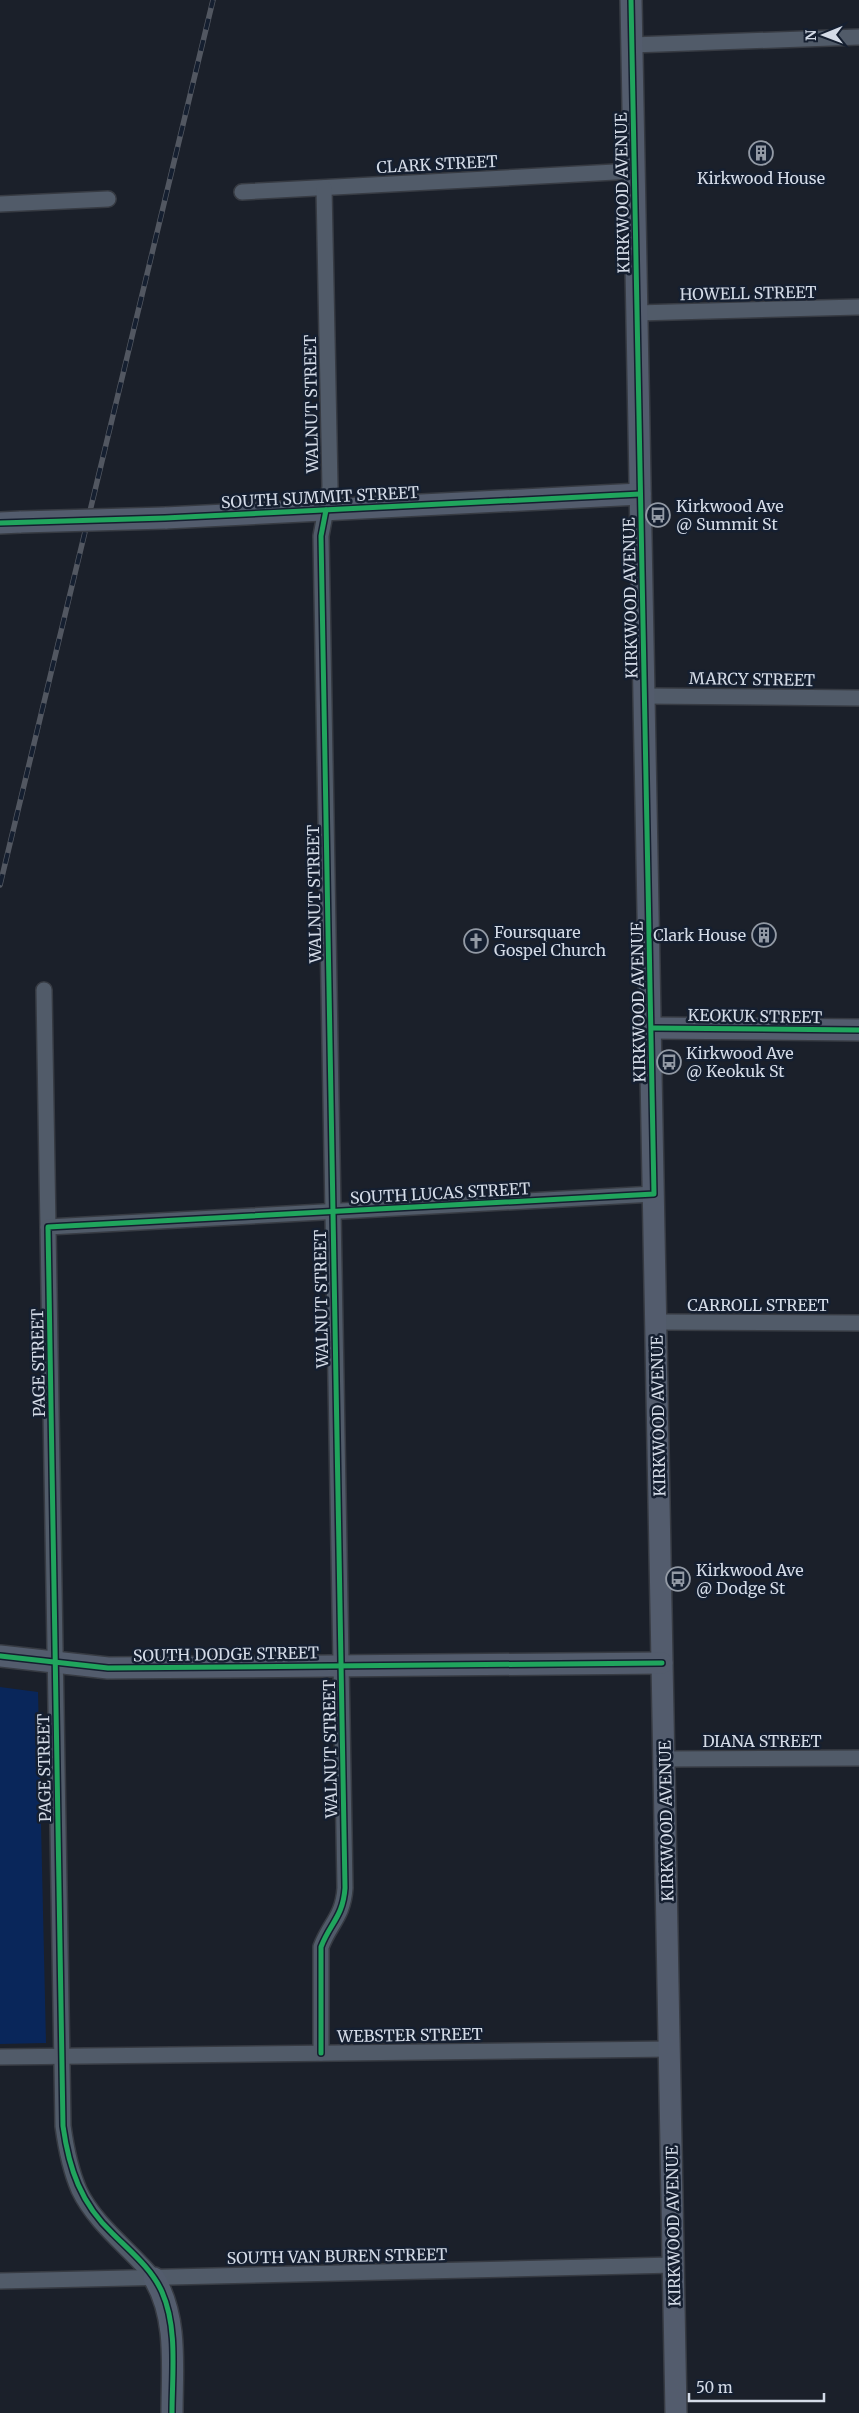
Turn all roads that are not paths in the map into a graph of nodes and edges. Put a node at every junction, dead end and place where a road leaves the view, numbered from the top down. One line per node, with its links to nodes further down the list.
1 (631, 0): 3 (main road, KIRKWOOD AVENUE)
2 (859, 36): 3 (street)
3 (632, 45): 4 (main road, KIRKWOOD AVENUE)
4 (634, 171): 5 (street, CLARK STREET); 10 (main road, KIRKWOOD AVENUE)
5 (324, 188): 6 (street, CLARK STREET); 12 (street, WALNUT STREET)
6 (242, 192)
7 (108, 199): 8 (street)
8 (0, 204)
9 (859, 307): 10 (street, HOWELL STREET)
10 (637, 313): 11 (main road, KIRKWOOD AVENUE)
11 (640, 494): 12 (main road, SOUTH SUMMIT STREET); 14 (main road, KIRKWOOD AVENUE)
12 (326, 510): 13 (main road, SOUTH SUMMIT STREET, bridge); 20 (street, WALNUT STREET)
13 (0, 523)
14 (645, 696): 15 (street, MARCY STREET); 17 (main road, KIRKWOOD AVENUE)
15 (859, 698)
16 (44, 990): 21 (street, PAGE STREET)
17 (652, 1028): 18 (main road, KEOKUK STREET); 19 (main road, KIRKWOOD AVENUE)
18 (859, 1030)
19 (654, 1194): 20 (street, SOUTH LUCAS STREET); 22 (main road, KIRKWOOD AVENUE)
20 (332, 1212): 21 (street, SOUTH LUCAS STREET); 27 (street, WALNUT STREET)
21 (48, 1227): 25 (street, PAGE STREET)
22 (656, 1322): 23 (street, CARROLL STREET); 26 (main road, KIRKWOOD AVENUE)
23 (859, 1323)
24 (0, 1656): 25 (main road, SOUTH DODGE STREET)
25 (55, 1663): 27 (main road, SOUTH DODGE STREET); 32 (street, PAGE STREET)
26 (662, 1663): 27 (main road, SOUTH DODGE STREET); 29 (main road, KIRKWOOD AVENUE)
27 (340, 1666): 31 (street, WALNUT STREET)
28 (859, 1758): 29 (street, DIANA STREET)
29 (665, 1759): 30 (main road, KIRKWOOD AVENUE)
30 (670, 2049): 31 (street, WEBSTER STREET); 34 (main road, KIRKWOOD AVENUE)
31 (321, 2053): 32 (street, WEBSTER STREET)
32 (63, 2057): 33 (street, WEBSTER STREET); 35 (street, PAGE STREET)
33 (0, 2058)
34 (674, 2265): 35 (street, SOUTH VAN BUREN STREET); 38 (main road, KIRKWOOD AVENUE)
35 (154, 2278): 36 (street, SOUTH VAN BUREN STREET); 37 (main road)
36 (0, 2281)
37 (172, 2413)
38 (676, 2413)

